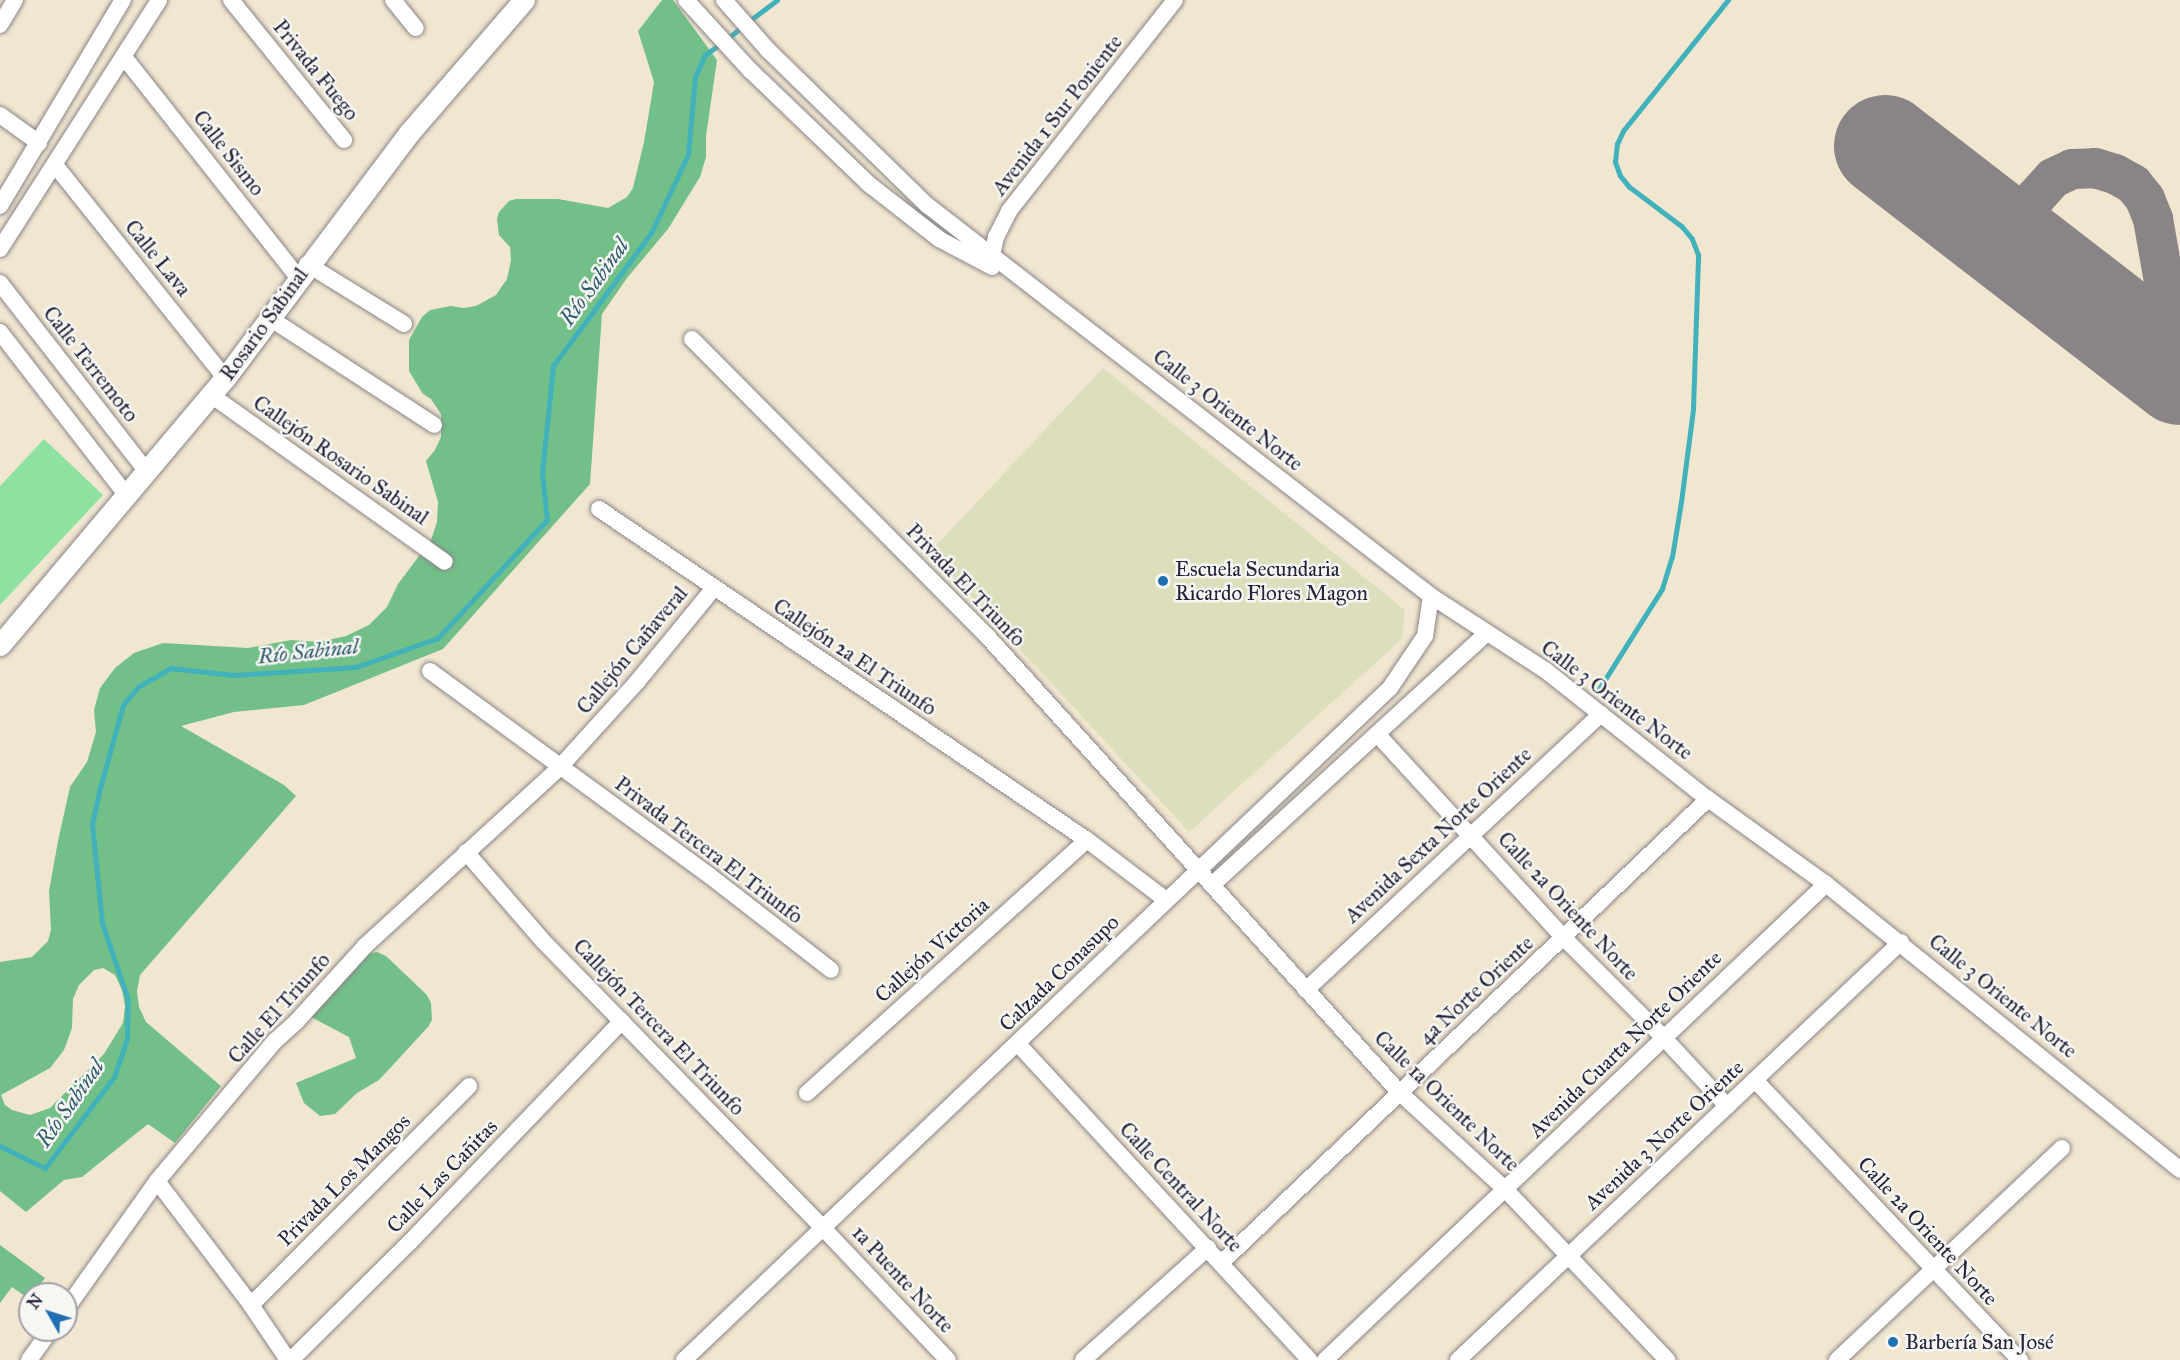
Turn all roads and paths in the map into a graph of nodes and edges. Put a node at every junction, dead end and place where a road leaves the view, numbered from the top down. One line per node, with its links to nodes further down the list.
1 (15, 0): 10 (street)
2 (123, 0): 15 (street)
3 (159, 0): 12 (street)
4 (231, 0): 14 (street, Privada Fuego)
5 (393, 0): 11 (street)
6 (524, 0): 22 (main road, Rosario Sabinal)
7 (686, 0): 18 (street, Calle 3 Oriente Norte)
8 (724, 0): 16 (street, Calle 3 Oriente Norte)
9 (1175, 0): 21 (street, Avenida 1 Sur Poniente)
10 (0, 25)
11 (416, 28)
12 (124, 57): 17 (street); 22 (street, Calle Sismo)
13 (0, 115): 15 (street)
14 (344, 140)
15 (39, 143): 19 (street)
16 (880, 161): 18 (street); 21 (street, Calle 3 Oriente Norte)
17 (55, 165): 20 (street); 28 (street, Calle Lava)
18 (865, 181): 21 (street, Calle 3 Oriente Norte)
19 (0, 206)
20 (0, 249)
21 (991, 261): 36 (street, Calle 3 Oriente Norte)
22 (303, 271): 24 (main road, Rosario Sabinal); 25 (street)
23 (0, 284): 31 (street, Calle Terremoto)
24 (268, 317): 28 (main road, Rosario Sabinal); 30 (street)
25 (404, 324)
26 (0, 332): 32 (street)
27 (692, 339): 47 (street, Privada El Triunfo)
28 (225, 378): 29 (main road, Rosario Sabinal)
29 (211, 395): 31 (main road, Rosario Sabinal); 34 (street, Callejón Rosario Sabinal)
30 (434, 425)
31 (147, 472): 32 (main road, Rosario Sabinal)
32 (127, 496): 38 (main road, Rosario Sabinal)
33 (599, 509): 35 (street, Callejón 2a El Triunfo)
34 (445, 562)
35 (713, 589): 42 (street, Callejón Cañaveral); 45 (street, Callejón 2a El Triunfo)
36 (1431, 596): 37 (street, Calle 3 Oriente Norte); 47 (street, Calzada Conasupo)
37 (1486, 634): 40 (street, Calle 3 Oriente Norte); 41 (street)
38 (0, 645)
39 (430, 671): 42 (street, Privada Tercera El Triunfo)
40 (1601, 714): 43 (street, Calle 3 Oriente Norte); 44 (street, Avenida Sexta Norte Oriente)
41 (1378, 735): 44 (street, Calle 2a Oriente Norte); 49 (street)
42 (560, 768): 46 (street, Calle El Triunfo); 53 (street, Privada Tercera El Triunfo)
43 (1708, 799): 48 (street, Calle 3 Oriente Norte); 51 (street, 4a Norte Oriente)
44 (1471, 835): 51 (street, Calle 2a Oriente Norte); 54 (street, Avenida Sexta Norte Oriente)
45 (1087, 840): 50 (street, Callejón 2a El Triunfo); 61 (street, Callejón Victoria)
46 (466, 852): 55 (street, Callejón Tercera El Triunfo); 65 (street, Calle El Triunfo)
47 (1198, 871): 49 (street, Calle 1a Oriente Norte); 50 (street, Calzada Conasupo)
48 (1826, 884): 52 (street, Calle 3 Oriente Norte); 56 (street, Avenida Cuarta Norte Oriente)
49 (1212, 885): 54 (street, Calle 1a Oriente Norte)
50 (1166, 900): 57 (street, Calzada Conasupo)
51 (1564, 939): 56 (street, Calle 2a Oriente Norte); 60 (street, 4a Norte Oriente)
52 (1901, 942): 58 (street, Avenida 3 Norte Oriente); 64 (street, Calle 3 Oriente Norte)
53 (831, 970)
54 (1306, 990): 60 (street, Calle 1a Oriente Norte)
55 (622, 1020): 67 (street, Callejón Tercera El Triunfo); 76 (street, Calle Las Cañitas)
56 (1664, 1038): 62 (street, Calle 2a Oriente Norte); 66 (street, Avenida Cuarta Norte Oriente)
57 (1018, 1044): 67 (street, Calzada Conasupo); 68 (street, Calle Central Norte)
58 (1755, 1080): 62 (street, Avenida 3 Norte Oriente); 71 (street, Calle 2a Oriente Norte)
59 (469, 1086): 73 (street, Privada Los Mangos)
60 (1399, 1092): 66 (street, Calle 1a Oriente Norte); 70 (street, 4a Norte Oriente)
61 (807, 1093)
62 (1726, 1106): 69 (street, Avenida 3 Norte Oriente)
63 (2062, 1148): 71 (street)
64 (2180, 1170)
65 (157, 1181): 72 (street, Calle El Triunfo); 73 (street)
66 (1505, 1189): 69 (street, Calle 1a Oriente Norte); 81 (street, Avenida Cuarta Norte Oriente)
67 (824, 1229): 77 (street, Calzada Conasupo); 78 (street, 1a Puente Norte)
68 (1208, 1248): 70 (street, Calle Central Norte); 79 (street)
69 (1568, 1256): 82 (street, Avenida 3 Norte Oriente); 83 (street, Calle 1a Oriente Norte)
70 (1221, 1263): 80 (street, Calle Central Norte)
71 (1934, 1269): 84 (street); 85 (street, Calle 2a Oriente Norte)
72 (78, 1292)
73 (250, 1305): 76 (street)
74 (45, 1342): 75 (street)
75 (37, 1357)
76 (289, 1360)
77 (684, 1360)
78 (948, 1360)
79 (1083, 1360)
80 (1310, 1360)
81 (1326, 1360)
82 (1458, 1360)
83 (1667, 1360)
84 (1838, 1360)
85 (2020, 1360)

